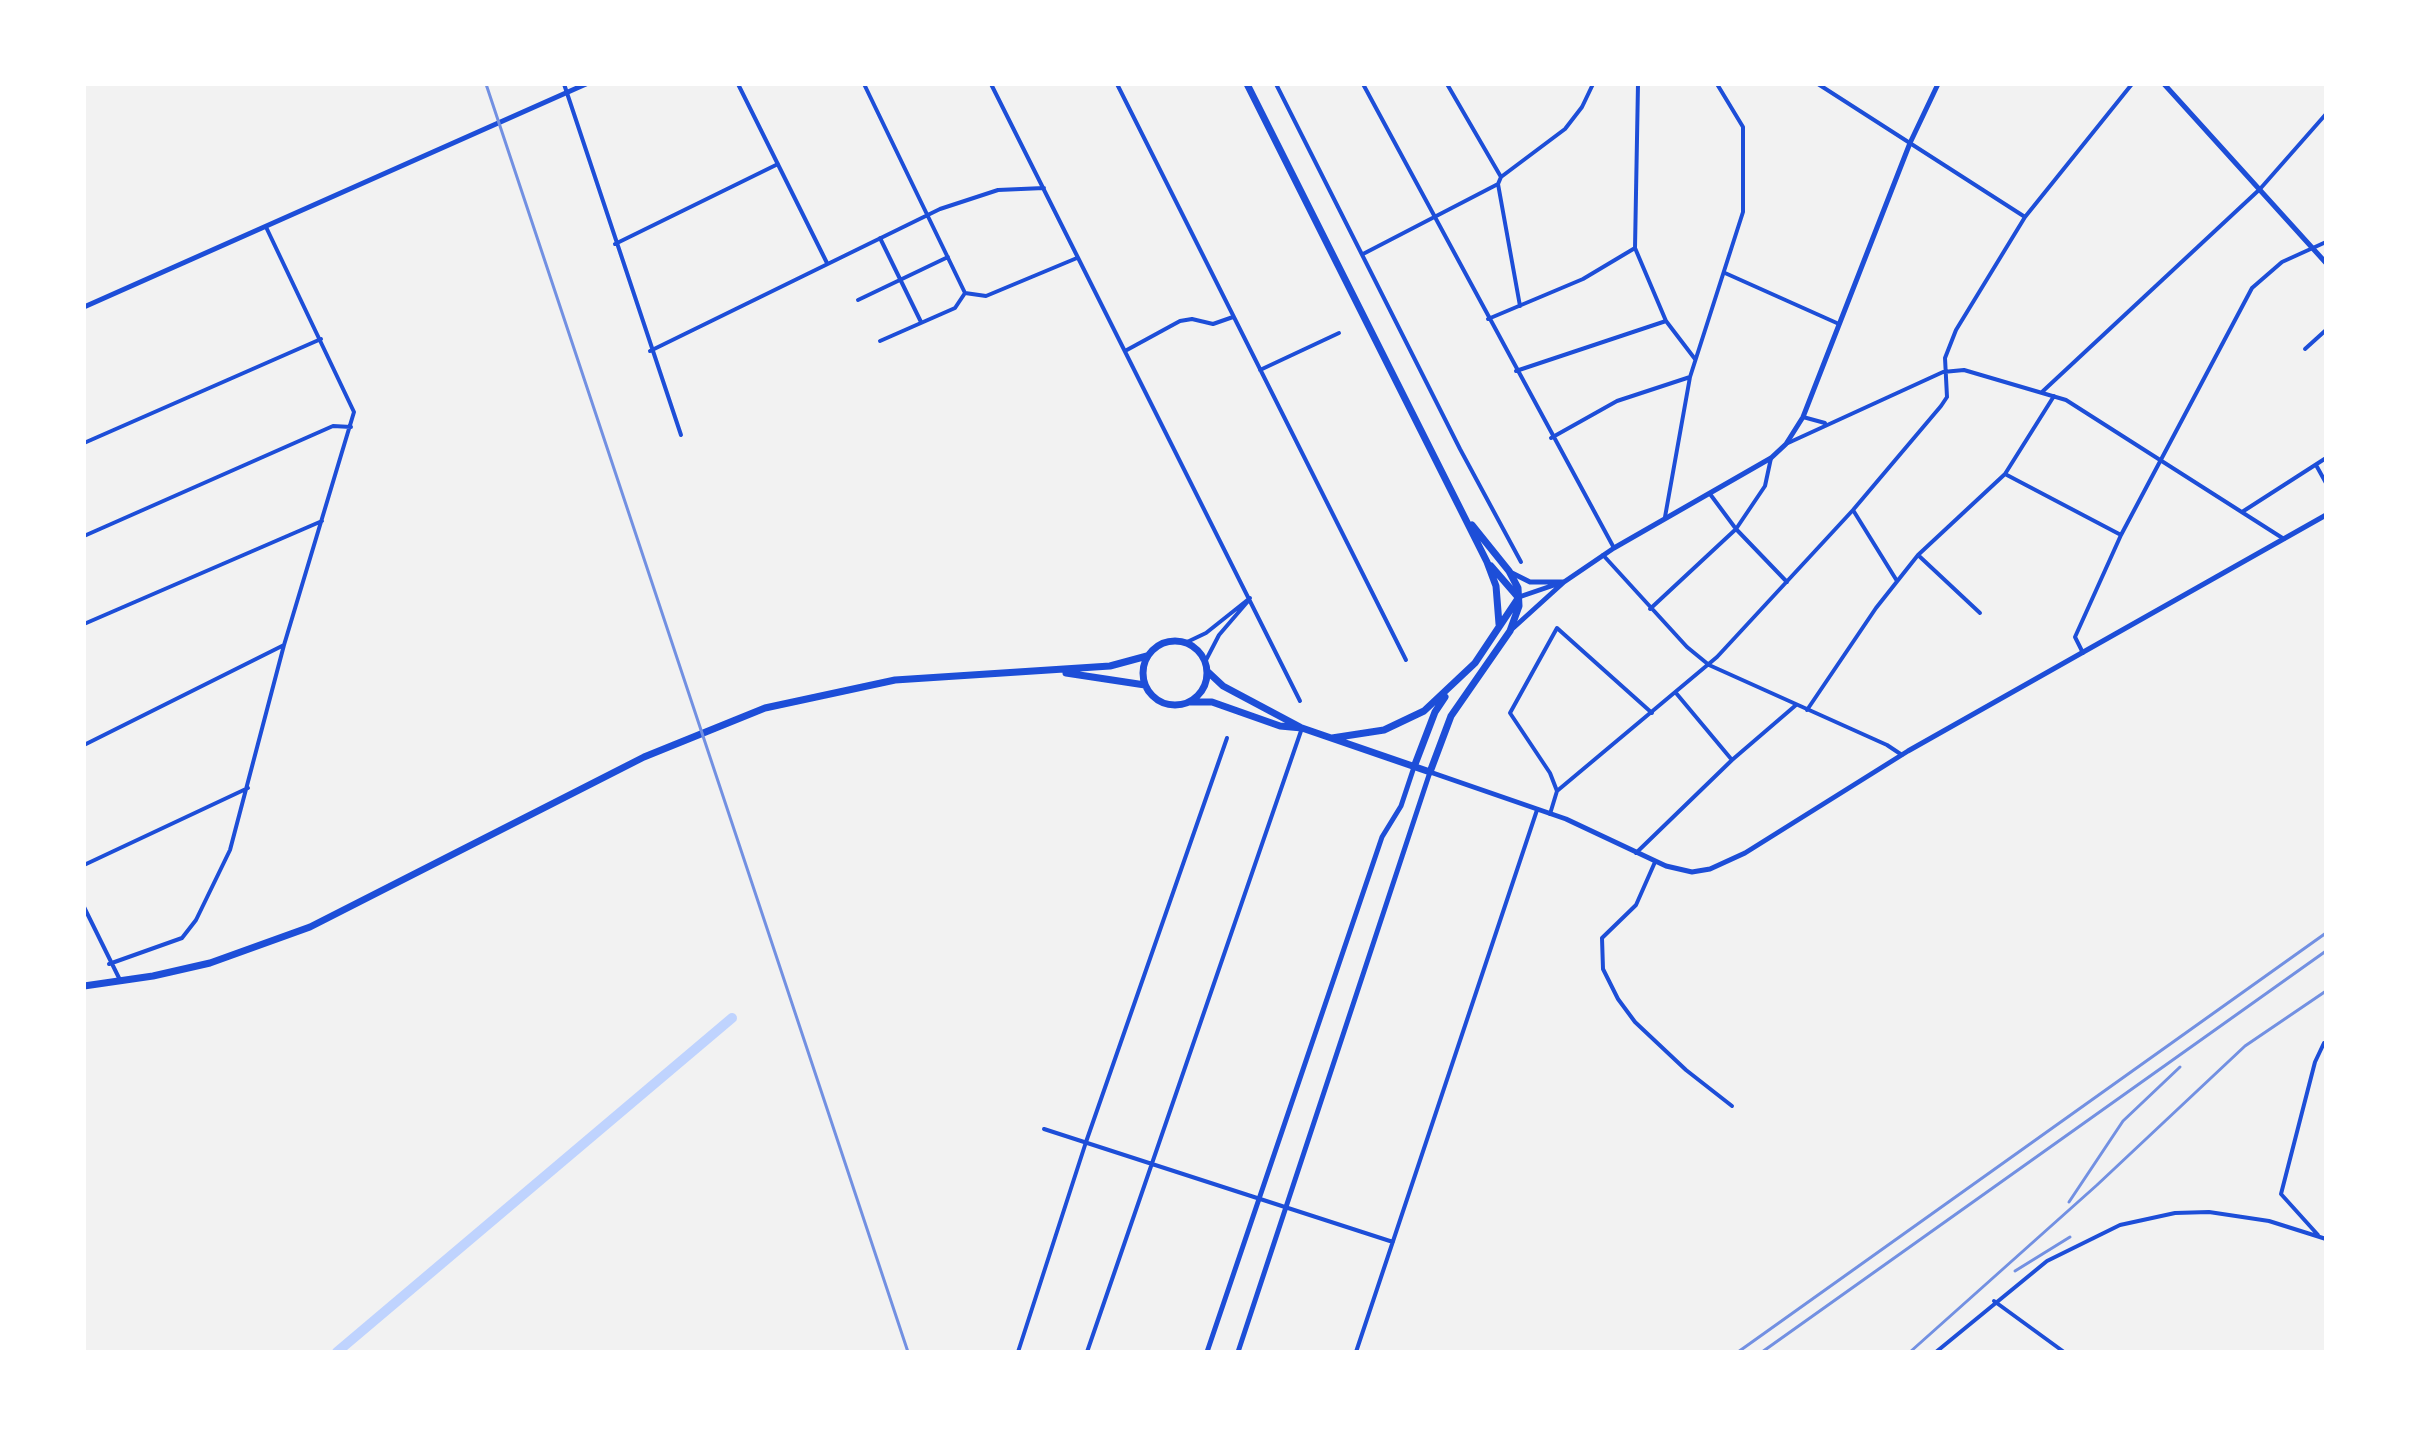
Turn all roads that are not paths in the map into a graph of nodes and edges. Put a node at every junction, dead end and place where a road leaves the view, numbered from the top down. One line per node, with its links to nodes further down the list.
1 (564, 84): 18 (street)
2 (586, 84): 18 (street)
3 (738, 84): 21 (street)
4 (864, 84): 26 (street)
5 (991, 84): 24 (street)
6 (1117, 84): 46 (street)
7 (1247, 84): 81 (main road)
8 (1276, 84): 35 (street)
9 (1363, 84): 27 (street)
10 (1447, 84): 22 (street)
11 (1593, 84): 22 (street)
12 (1638, 84): 33 (street)
13 (1717, 84): 40 (street)
14 (1818, 84): 20 (street)
15 (1938, 84): 20 (street)
16 (2132, 84): 28 (street)
17 (2164, 84): 25 (street)
18 (567, 92): 29 (street); 32 (street)
19 (2326, 114): 25 (street)
20 (1910, 143): 28 (street); 50 (street)
21 (778, 164): 32 (street); 38 (street)
22 (1501, 177): 23 (street)
23 (1498, 184): 27 (street); 44 (street)
24 (1044, 188): 26 (street); 37 (street)
25 (2260, 189): 34 (street); 63 (street)
26 (928, 215): 30 (street); 36 (street)
27 (1434, 216): 35 (street); 47 (street)
28 (2025, 217): 61 (street)
29 (266, 227): 45 (street); 53 (street)
30 (880, 238): 38 (street); 41 (street)
31 (2326, 242): 34 (street)
32 (615, 244): 56 (street)
33 (1635, 248): 44 (street); 48 (street)
34 (2312, 248): 39 (street); 74 (street)
35 (1362, 255): 93 (street)
36 (948, 257): 41 (street); 42 (street)
37 (1077, 258): 42 (street); 57 (street)
38 (827, 263): 56 (street)
39 (2326, 263)
40 (1725, 273): 50 (street); 58 (street)
41 (900, 279): 43 (street); 49 (street)
42 (965, 293): 49 (street)
43 (858, 300)
44 (1520, 306): 47 (street)
45 (84, 307)
46 (1233, 317): 57 (street); 59 (street)
47 (1488, 319): 60 (street)
48 (1666, 321): 58 (street); 60 (street)
49 (921, 323): 54 (street)
50 (1840, 325): 65 (street)
51 (2326, 330): 55 (street)
52 (1339, 333): 59 (street)
53 (321, 339): 67 (street); 70 (street)
54 (880, 341)
55 (2305, 349)
56 (650, 351): 68 (street)
57 (1124, 351): 99 (street)
58 (1695, 359): 62 (street)
59 (1260, 370): 109 (street)
60 (1516, 371): 69 (street)
61 (1943, 372): 63 (street); 66 (street); 79 (street)
62 (1690, 377): 69 (street); 83 (street)
63 (2042, 393): 64 (street)
64 (2054, 396): 74 (street); 76 (street)
65 (1803, 417): 66 (street); 71 (street)
66 (1827, 423): 71 (street)
67 (351, 427): 84 (street); 87 (street)
68 (681, 435)
69 (1551, 438): 89 (street)
70 (84, 443)
71 (1786, 444): 72 (street)
72 (1771, 458): 78 (street); 85 (street)
73 (2326, 458): 75 (street)
74 (2159, 461): 80 (street); 86 (street)
75 (2316, 465): 77 (street); 80 (street)
76 (2005, 474): 86 (street); 91 (street)
77 (2326, 483)
78 (1710, 494): 83 (street); 85 (street)
79 (1853, 510): 95 (street); 97 (street)
80 (2242, 512): 88 (street)
81 (1463, 515): 92 (main road); 94 (main road)
82 (2326, 515): 88 (street)
83 (1665, 517): 89 (street)
84 (322, 521): 102 (street); 106 (street)
85 (1736, 529): 97 (street); 100 (street)
86 (2121, 535): 107 (street)
87 (84, 536)
88 (2284, 539): 107 (street)
89 (1614, 548): 90 (street)
90 (1603, 555): 96 (street); 100 (street)
91 (1918, 555): 95 (street); 101 (street)
92 (1487, 562): 98 (main road); 103 (main road)
93 (1521, 562)
94 (1509, 571): 96 (street); 98 (main road)
95 (1897, 581): 119 (street)
96 (1564, 582): 98 (street); 104 (street)
97 (1787, 583): 110 (street)
98 (1519, 597): 103 (main road); 104 (main road)
99 (1250, 598): 105 (street); 111 (street); 116 (street)
100 (1650, 609): 110 (street)
101 (1980, 613)
102 (84, 624)
103 (1499, 624): 114 (main road)
104 (1510, 631): 128 (main road)
105 (1185, 643): 108 (main road); 111 (main road)
106 (284, 645): 124 (street); 129 (street)
107 (2083, 653): 125 (street)
108 (1147, 656): 112 (main road); 113 (main road)
109 (1406, 660)
110 (1709, 665): 115 (street); 118 (street)
111 (1206, 667): 117 (main road); 121 (main road)
112 (1048, 672): 113 (main road); 138 (main road)
113 (1145, 685): 117 (main road)
114 (1453, 686): 123 (main road); 127 (main road)
115 (1676, 693): 120 (street); 126 (street)
116 (1300, 701)
117 (1189, 702): 121 (main road)
118 (1796, 705): 119 (street); 126 (street)
119 (1807, 710): 125 (street)
120 (1652, 713): 130 (street); 130 (street)
121 (1302, 728): 123 (main road); 144 (street)
122 (1227, 738): 143 (street)
123 (1330, 738): 127 (main road)
124 (84, 745)
125 (1902, 755): 134 (street)
126 (1732, 760): 133 (street)
127 (1414, 767): 128 (main road); 145 (street)
128 (1430, 772): 131 (street); 146 (street)
129 (248, 788): 135 (street); 137 (street)
130 (1557, 791): 132 (street)
131 (1537, 810): 132 (street); 148 (street)
132 (1550, 814): 133 (street)
133 (1636, 853): 134 (street)
134 (1655, 862): 141 (street)
135 (84, 865)
136 (84, 907): 137 (street)
137 (109, 964): 138 (street)
138 (121, 981): 139 (main road)
139 (84, 986)
140 (2324, 1043): 147 (street)
141 (1732, 1106)
142 (1044, 1129): 143 (street)
143 (1086, 1142): 144 (street); 150 (street)
144 (1150, 1163): 145 (street); 151 (street)
145 (1258, 1198): 146 (street); 152 (street)
146 (1287, 1208): 148 (street); 153 (street)
147 (2323, 1238): 149 (street)
148 (1393, 1242): 154 (street)
149 (1994, 1301): 155 (street); 156 (street)
150 (1018, 1352)
151 (1087, 1352)
152 (1207, 1352)
153 (1238, 1352)
154 (1356, 1352)
155 (1936, 1352)
156 (2064, 1352)

